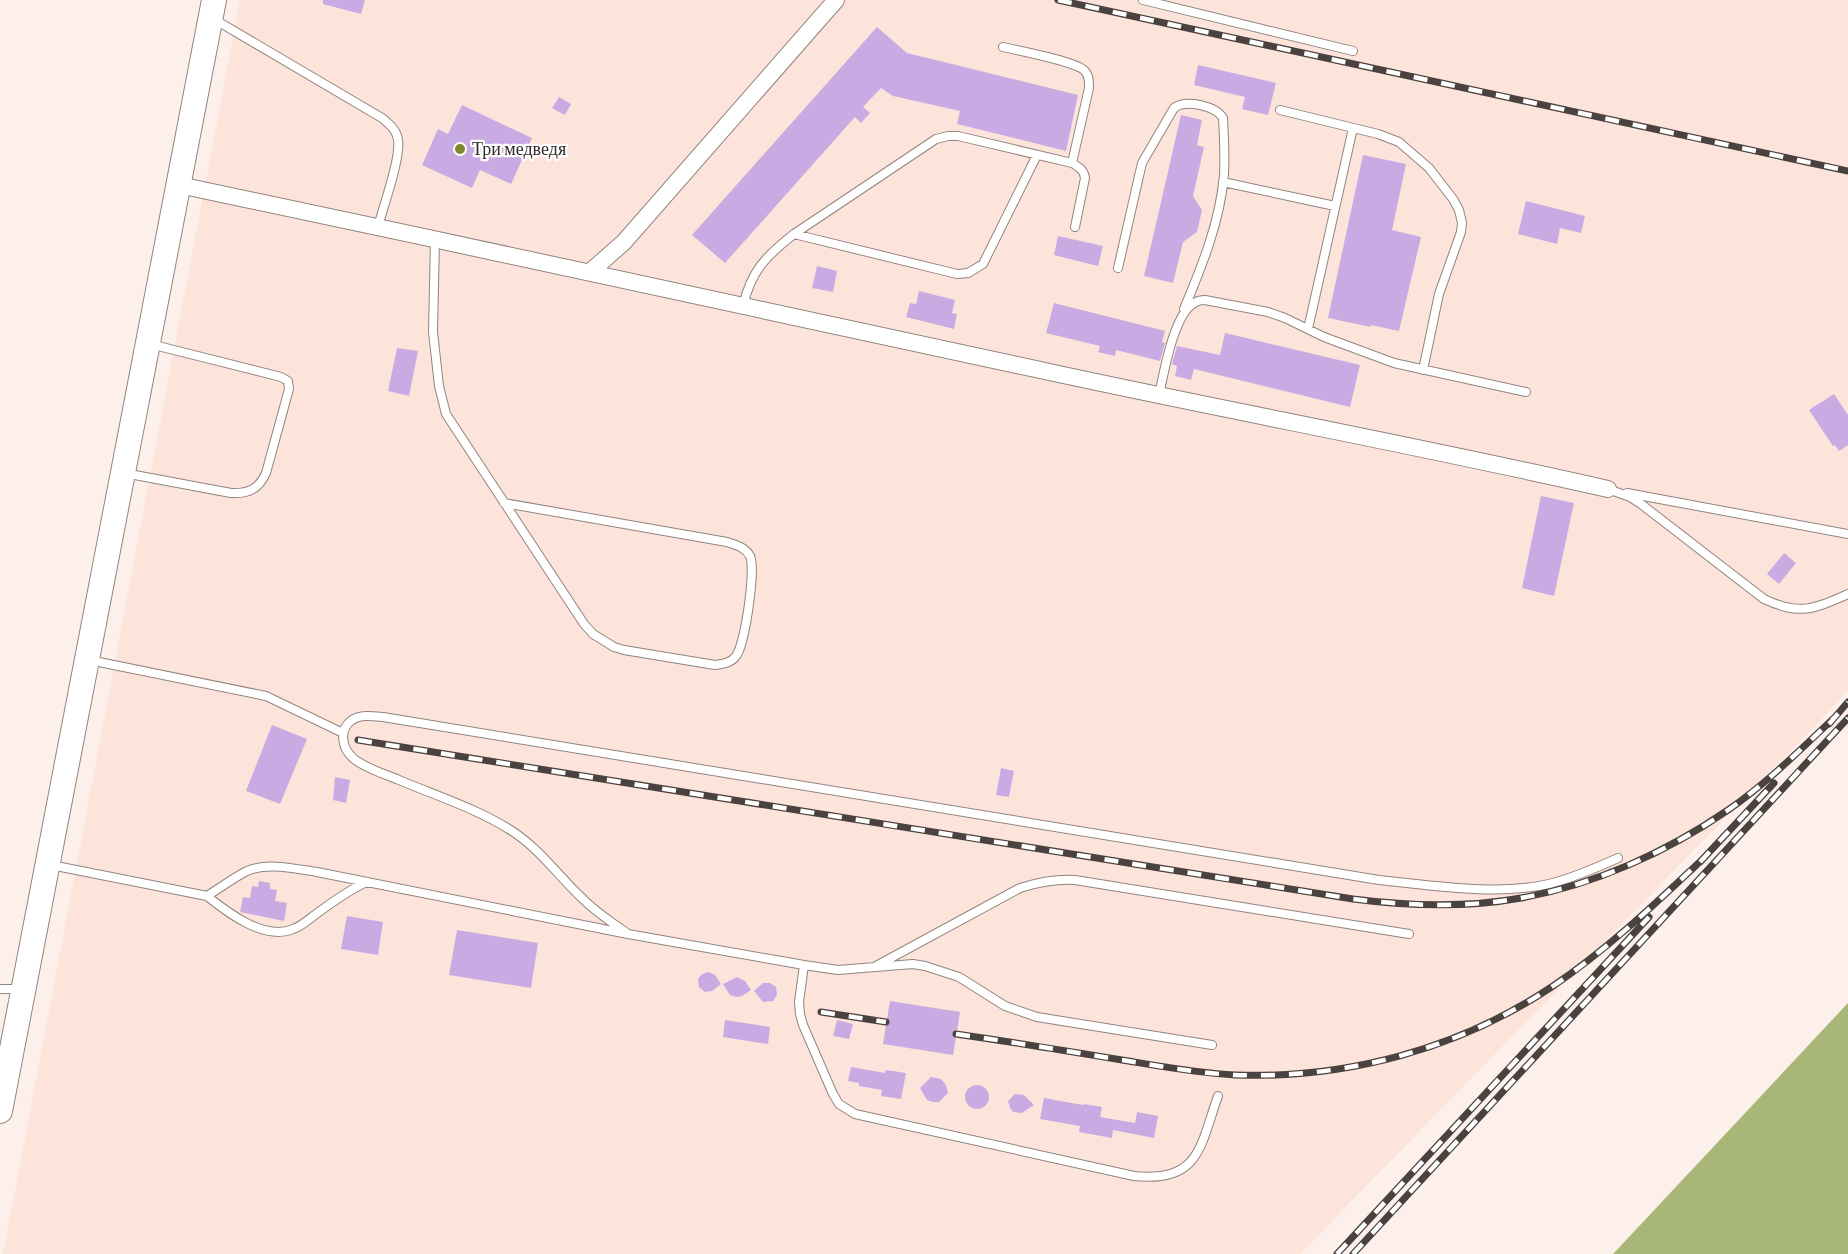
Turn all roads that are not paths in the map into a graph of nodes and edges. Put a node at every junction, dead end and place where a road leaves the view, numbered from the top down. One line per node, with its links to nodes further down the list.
1 (836, 0): 18 (street)
2 (1143, 0): 5 (lane)
3 (212, 8): 11 (main road); 14 (lane)
4 (1004, 47): 9 (lane)
5 (1353, 51)
6 (1280, 110): 7 (lane)
7 (1353, 128): 12 (lane); 23 (lane)
8 (1037, 155): 9 (lane); 15 (lane); 15 (lane)
9 (1072, 163): 13 (lane)
10 (1223, 182): 12 (lane); 17 (lane); 20 (lane)
11 (179, 185): 14 (street); 22 (main road)
12 (1335, 206): 21 (lane)
13 (1075, 226)
14 (378, 227): 16 (street)
15 (794, 234): 19 (lane)
16 (435, 239): 18 (street); 28 (lane)
17 (1118, 268)
18 (590, 272): 19 (street)
19 (743, 306): 25 (street)
20 (1181, 318): 21 (lane); 25 (lane)
21 (1308, 329): 23 (lane)
22 (148, 344): 26 (main road); 26 (lane)
23 (1423, 370): 24 (lane)
24 (1526, 392)
25 (1159, 395): 27 (street)
26 (123, 473): 31 (main road)
27 (1608, 489): 29 (lane); 30 (lane)
28 (504, 503): 28 (lane)
29 (1848, 534)
30 (1848, 594)
31 (87, 660): 32 (lane); 34 (main road)
32 (343, 733): 33 (lane); 37 (lane)
33 (1618, 858)
34 (47, 864): 36 (lane); 41 (main road)
35 (368, 882): 36 (lane); 36 (lane); 37 (lane)
36 (207, 896)
37 (628, 934): 39 (lane)
38 (1409, 934): 40 (lane)
39 (804, 965): 40 (lane); 43 (lane)
40 (873, 968): 42 (lane)
41 (11, 989): 44 (main road)
42 (1212, 1045)
43 (1218, 1096)
44 (0, 1111)

